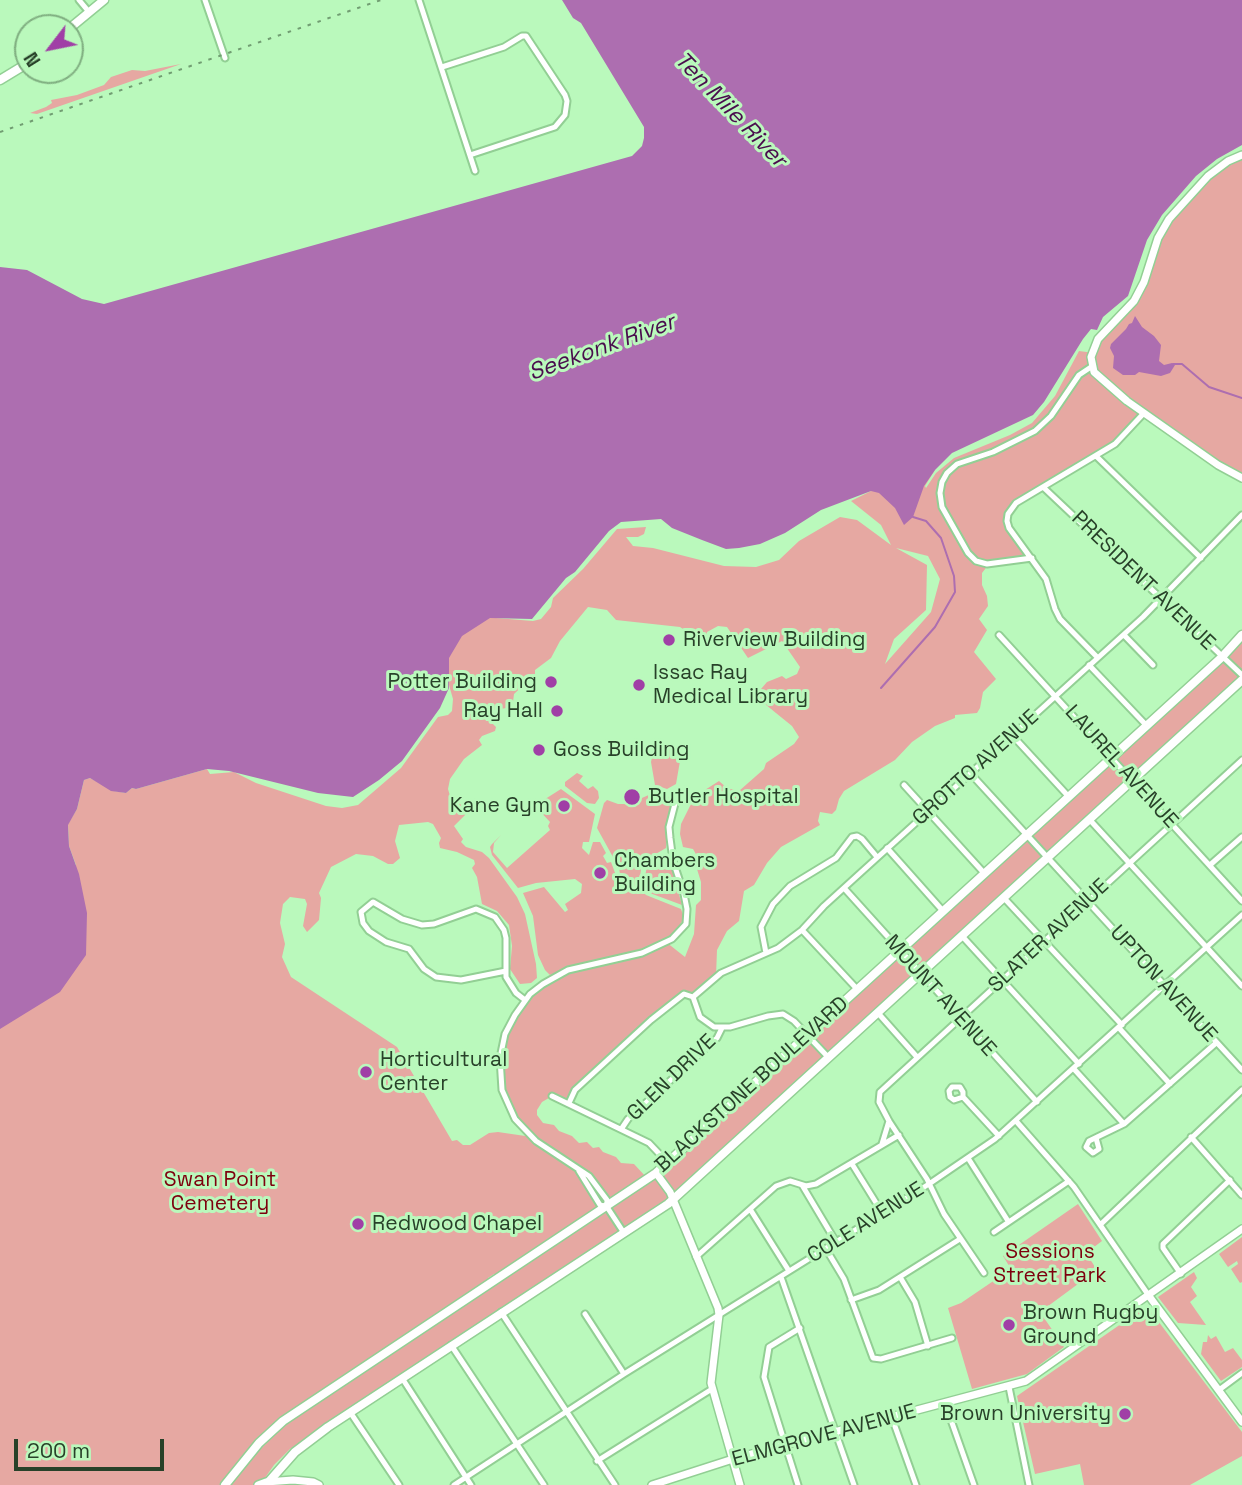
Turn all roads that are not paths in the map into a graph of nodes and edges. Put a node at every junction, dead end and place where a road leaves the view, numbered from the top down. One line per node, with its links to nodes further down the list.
1 (79, 0): 5 (street)
2 (104, 0): 5 (main road)
3 (205, 0): 7 (street)
4 (419, 0): 8 (street)
5 (89, 12): 6 (main road)
6 (84, 16)
7 (225, 58)
8 (442, 67): 9 (street); 9 (street)
9 (470, 155): 11 (street)
10 (1242, 155): 12 (street)
11 (475, 172)
12 (1091, 367): 13 (street); 18 (street)
13 (1144, 412): 14 (street); 15 (street)
14 (1096, 456): 16 (street); 19 (street)
15 (1242, 478)
16 (1043, 487): 18 (street); 20 (street, PRESIDENT AVENUE)
17 (1242, 515): 19 (street, GROTTO AVENUE)
18 (1032, 558): 24 (street)
19 (1201, 558): 20 (street, GROTTO AVENUE)
20 (1162, 599): 22 (street, GROTTO AVENUE); 25 (street, PRESIDENT AVENUE)
21 (999, 635): 29 (street, LAUREL AVENUE)
22 (1124, 635): 24 (street, GROTTO AVENUE); 27 (street)
23 (1242, 635): 25 (main road, BLACKSTONE BOULEVARD)
24 (1097, 657): 26 (street, GROTTO AVENUE)
25 (1222, 657): 28 (street, PRESIDENT AVENUE); 30 (main road, BLACKSTONE BOULEVARD)
26 (1089, 664): 29 (street, GROTTO AVENUE); 30 (street)
27 (1153, 665)
28 (1242, 678): 35 (main road, BLACKSTONE BOULEVARD)
29 (1055, 695): 31 (street, GROTTO AVENUE); 32 (street, LAUREL AVENUE)
30 (1146, 725): 32 (main road, BLACKSTONE BOULEVARD)
31 (1012, 735): 34 (street, GROTTO AVENUE); 38 (street)
32 (1111, 757): 35 (street, LAUREL AVENUE); 38 (main road, BLACKSTONE BOULEVARD)
33 (1242, 760): 41 (street, SLATER AVENUE)
34 (971, 774): 39 (street, GROTTO AVENUE); 42 (street, UPTON AVENUE)
35 (1131, 779): 40 (main road, BLACKSTONE BOULEVARD); 41 (street, LAUREL AVENUE)
36 (904, 785): 39 (street)
37 (677, 796): 69 (street)
38 (1069, 797): 42 (main road, BLACKSTONE BOULEVARD)
39 (928, 812): 44 (street, GROTTO AVENUE); 49 (street)
40 (1089, 819): 46 (main road, BLACKSTONE BOULEVARD); 47 (street)
41 (1172, 824): 47 (street, SLATER AVENUE); 48 (street, LAUREL AVENUE)
42 (1026, 835): 46 (street, UPTON AVENUE); 49 (main road, BLACKSTONE BOULEVARD)
43 (1242, 837): 48 (street)
44 (887, 848): 45 (street, GROTTO AVENUE); 54 (street)
45 (877, 857): 50 (street, GROTTO AVENUE); 61 (street)
46 (1047, 857): 51 (main road, BLACKSTONE BOULEVARD); 52 (street, UPTON AVENUE)
47 (1129, 863): 52 (street, SLATER AVENUE); 59 (street)
48 (1210, 865): 53 (street, LAUREL AVENUE)
49 (985, 873): 54 (main road, BLACKSTONE BOULEVARD)
50 (844, 888): 56 (street, GROTTO AVENUE); 60 (street, MOUNT AVENUE)
51 (1004, 898): 57 (main road, BLACKSTONE BOULEVARD); 58 (street)
52 (1087, 901): 58 (street, SLATER AVENUE); 65 (street, UPTON AVENUE)
53 (1242, 901)
54 (943, 911): 60 (main road, BLACKSTONE BOULEVARD)
55 (1242, 915): 59 (street, COLE AVENUE)
56 (802, 930): 61 (street, GROTTO AVENUE); 67 (street)
57 (962, 936): 63 (main road, BLACKSTONE BOULEVARD); 64 (street)
58 (1045, 941): 64 (street, SLATER AVENUE); 72 (street)
59 (1206, 947): 65 (street, COLE AVENUE); 66 (street)
60 (899, 951): 63 (street, MOUNT AVENUE); 67 (main road, BLACKSTONE BOULEVARD)
61 (766, 953): 68 (street, GROTTO AVENUE)
62 (506, 971): 62 (street); 69 (street)
63 (920, 974): 70 (main road, BLACKSTONE BOULEVARD); 71 (street, MOUNT AVENUE)
64 (1002, 980): 71 (street, SLATER AVENUE); 78 (street)
65 (1164, 986): 72 (street, COLE AVENUE); 75 (street, UPTON AVENUE)
66 (1242, 986)
67 (857, 989): 74 (main road, BLACKSTONE BOULEVARD)
68 (693, 997): 73 (street); 85 (street)
69 (525, 1000): 105 (street)
70 (878, 1013): 76 (street); 77 (main road, BLACKSTONE BOULEVARD)
71 (960, 1018): 76 (street, SLATER AVENUE); 84 (street, MOUNT AVENUE)
72 (1121, 1026): 78 (street, COLE AVENUE); 80 (street)
73 (722, 1028): 74 (street); 89 (street, GLEN DRIVE)
74 (807, 1035): 77 (street); 96 (main road, BLACKSTONE BOULEVARD)
75 (1216, 1043): 79 (street, UPTON AVENUE); 80 (street)
76 (917, 1057): 86 (street, SLATER AVENUE)
77 (829, 1058): 104 (main road, BLACKSTONE BOULEVARD)
78 (1077, 1066): 84 (street, COLE AVENUE); 88 (street)
79 (1242, 1070)
80 (1170, 1084): 88 (street)
81 (1242, 1090): 92 (street)
82 (552, 1096): 85 (street)
83 (963, 1097): 91 (street)
84 (1037, 1102): 87 (street, COLE AVENUE)
85 (569, 1103): 89 (street)
86 (890, 1121): 90 (street, SLATER AVENUE); 94 (street)
87 (1016, 1121): 91 (street, COLE AVENUE); 100 (street)
88 (1124, 1124): 93 (street)
89 (622, 1128): 96 (street)
90 (899, 1135): 94 (street); 101 (street, SLATER AVENUE)
91 (999, 1136): 95 (street, COLE AVENUE)
92 (1191, 1137): 99 (street); 109 (street)
93 (1096, 1138)
94 (882, 1146): 97 (street)
95 (968, 1158): 101 (street, COLE AVENUE); 108 (street)
96 (667, 1162): 98 (main road, BLACKSTONE BOULEVARD)
97 (852, 1164): 102 (street); 107 (street)
98 (656, 1173): 104 (street); 105 (main road, BLACKSTONE BOULEVARD)
99 (1230, 1180): 103 (street); 119 (street)
100 (1069, 1181): 108 (street); 109 (street)
101 (929, 1184): 107 (street, COLE AVENUE); 113 (street, SLATER AVENUE)
102 (802, 1185): 106 (street); 114 (street)
103 (1242, 1195)
104 (673, 1199): 112 (main road, BLACKSTONE BOULEVARD); 116 (street)
105 (607, 1207): 112 (street); 149 (main road, BLACKSTONE BOULEVARD)
106 (750, 1209): 116 (street); 117 (street)
107 (883, 1214): 114 (street, COLE AVENUE)
108 (1008, 1221): 111 (street)
109 (1100, 1225): 122 (street)
110 (1242, 1229): 119 (street, ELMGROVE AVENUE)
111 (993, 1232)
112 (624, 1233): 124 (main road, BLACKSTONE BOULEVARD)
113 (960, 1240): 118 (street, SLATER AVENUE); 121 (street)
114 (836, 1242): 115 (street, COLE AVENUE)
115 (826, 1249): 117 (street, COLE AVENUE); 123 (street)
116 (696, 1257): 126 (street)
117 (789, 1271): 120 (street, COLE AVENUE)
118 (984, 1273)
119 (1181, 1274): 122 (street, ELMGROVE AVENUE)
120 (781, 1276): 126 (street, COLE AVENUE); 127 (street)
121 (900, 1277): 123 (street); 130 (street)
122 (1149, 1296): 134 (street, ELMGROVE AVENUE); 136 (street)
123 (851, 1300): 130 (street)
124 (501, 1312): 129 (main road, BLACKSTONE BOULEVARD); 138 (street)
125 (585, 1314): 132 (street)
126 (719, 1315): 132 (street, COLE AVENUE); 135 (street)
127 (800, 1328): 142 (street); 144 (street)
128 (952, 1338): 130 (street)
129 (451, 1345): 133 (main road, BLACKSTONE BOULEVARD); 143 (street)
130 (928, 1346)
131 (1242, 1373): 136 (street)
132 (624, 1374): 138 (street, COLE AVENUE)
133 (402, 1378): 139 (main road, BLACKSTONE BOULEVARD); 147 (street)
134 (1009, 1387): 137 (street, ELMGROVE AVENUE); 163 (street)
135 (712, 1389): 145 (street); 146 (street)
136 (1219, 1390): 141 (street)
137 (946, 1403): 140 (street, ELMGROVE AVENUE); 162 (street)
138 (566, 1411): 143 (street, COLE AVENUE); 146 (street)
139 (350, 1412): 148 (main road, BLACKSTONE BOULEVARD); 152 (street)
140 (892, 1418): 142 (street, ELMGROVE AVENUE); 161 (street)
141 (1242, 1422)
142 (836, 1433): 144 (street, ELMGROVE AVENUE); 160 (street)
143 (516, 1444): 147 (street, COLE AVENUE); 155 (street)
144 (784, 1446): 145 (street, ELMGROVE AVENUE); 159 (street)
145 (733, 1459): 157 (street, ELMGROVE AVENUE); 158 (street)
146 (597, 1461): 156 (street)
147 (466, 1477): 153 (street, COLE AVENUE); 154 (street)
148 (267, 1483): 150 (street); 151 (street)
149 (225, 1485)
150 (258, 1485)
151 (319, 1485)
152 (399, 1485)
153 (454, 1485)
154 (471, 1485)
155 (544, 1485)
156 (615, 1485)
157 (652, 1485)
158 (740, 1485)
159 (798, 1485)
160 (854, 1485)
161 (916, 1485)
162 (974, 1485)
163 (1029, 1485)

